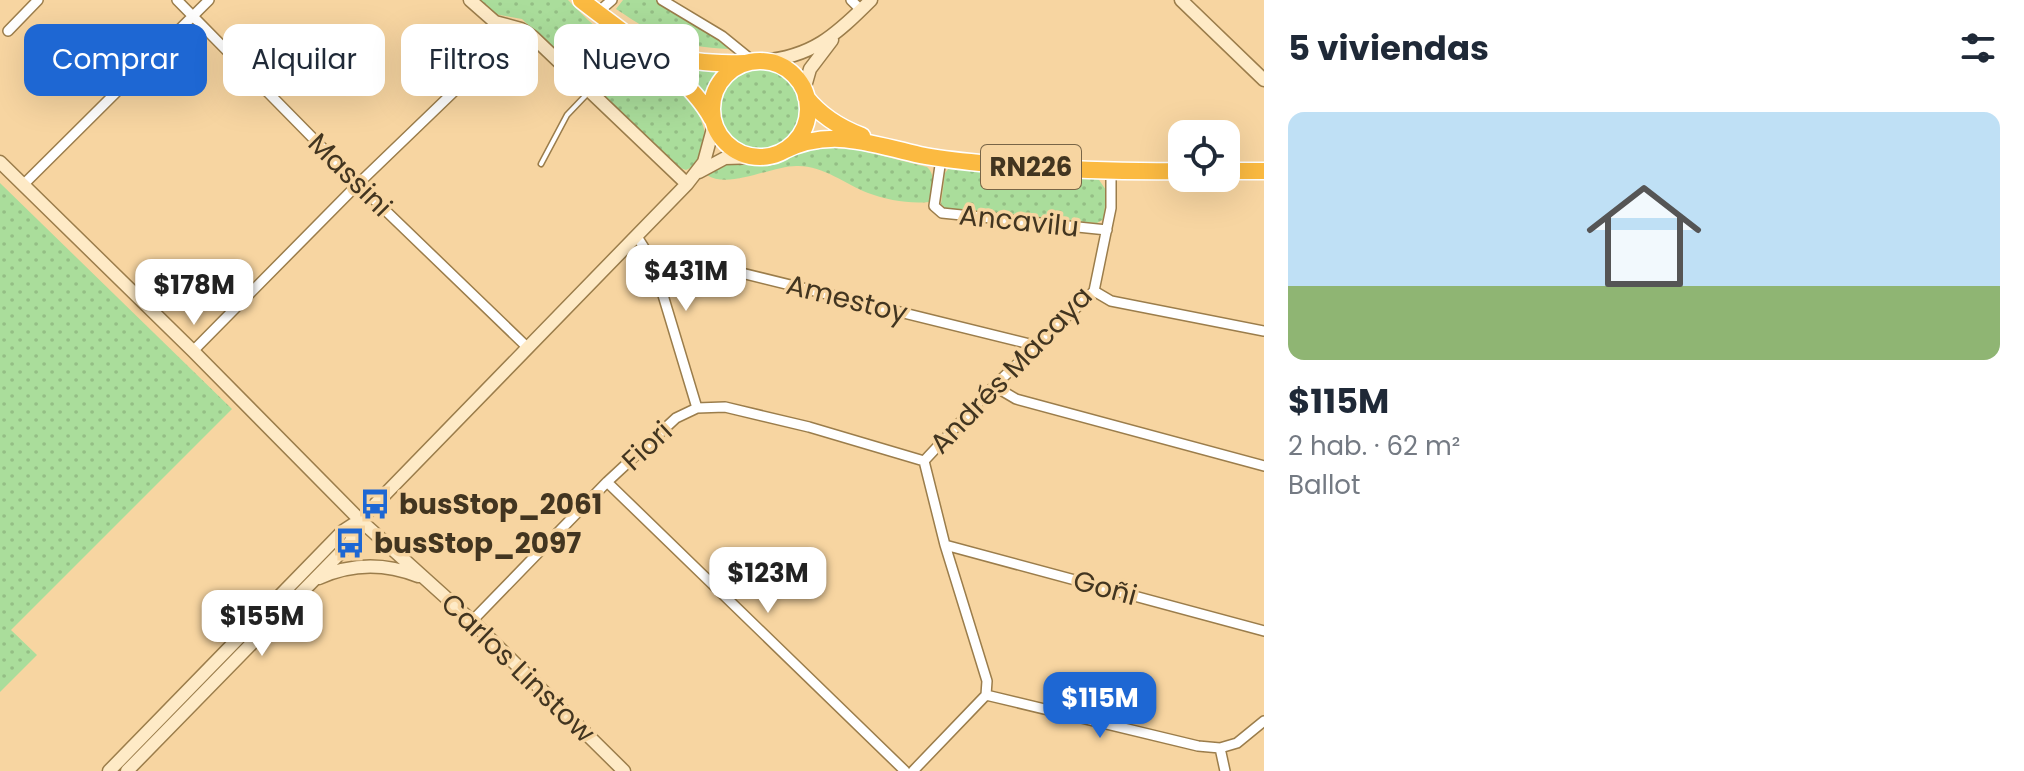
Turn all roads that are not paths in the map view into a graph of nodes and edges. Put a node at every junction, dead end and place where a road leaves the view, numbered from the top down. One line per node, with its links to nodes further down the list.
1 (38, 0): 17 (street)
2 (177, 0): 13 (street, Massini)
3 (209, 0): 13 (street)
4 (470, 0): 14 (main road)
5 (581, 0): 12 (highway, RN226)
6 (612, 0): 12 (street)
7 (662, 0): 21 (street)
8 (851, 0): 11 (street)
9 (871, 0): 11 (main road)
10 (1181, 0): 22 (main road)
11 (861, 10): 16 (main road)
12 (597, 13): 15 (highway, RN226)
13 (193, 16): 40 (street, Massini); 41 (street)
14 (502, 24)
15 (611, 24)
16 (842, 28): 21 (main road); 23 (main road)
17 (8, 31)
18 (538, 43): 19 (main road)
19 (554, 58)
20 (699, 62): 21 (highway, RN226)
21 (754, 62): 23 (highway, RN226); 28 (highway)
22 (1264, 80)
23 (805, 94): 29 (highway, RN226); 30 (highway)
24 (449, 96): 40 (street)
25 (584, 96): 34 (lane)
26 (595, 96): 39 (main road)
27 (694, 96): 28 (highway, RN226)
28 (714, 123): 31 (highway, RN226); 39 (main road)
29 (882, 144): 30 (highway, RN226); 32 (highway, RN226)
30 (783, 151): 31 (highway, RN226)
31 (757, 157): 39 (main road)
32 (941, 159): 38 (highway, RN226); 42 (street, Ancavilu)
33 (0, 162): 41 (main road, Carlos Linstow)
34 (541, 164)
35 (1168, 171): 38 (highway, RN226)
36 (1240, 171): 37 (highway)
37 (1264, 171)
38 (1111, 172): 42 (street, Andrés Macaya)
39 (690, 180): 43 (main road)
40 (358, 184): 48 (street, Massini); 49 (street)
41 (23, 185): 49 (main road, Carlos Linstow)
42 (1107, 230): 45 (street, Andrés Macaya)
43 (636, 235): 44 (street, Fiori); 48 (main road)
44 (653, 262): 47 (street, Amestoy); 51 (street, Fiori)
45 (1094, 291): 46 (street); 47 (street, Andrés Macaya)
46 (1264, 331)
47 (1038, 346): 50 (street, Andrés Macaya)
48 (527, 347): 55 (main road)
49 (193, 351): 55 (main road, Carlos Linstow)
50 (994, 386): 52 (street, Andrés Macaya); 53 (street)
51 (697, 408): 52 (street); 54 (street, Fiori)
52 (924, 461): 56 (street, Andrés Macaya)
53 (1264, 466)
54 (607, 482): 59 (street, Fiori); 67 (street)
55 (360, 520): 57 (main road, Carlos Linstow); 58 (main road); 64 (main road)
56 (945, 545): 60 (street, Goñi); 61 (street, Andrés Macaya)
57 (425, 579): 58 (main road); 59 (main road, Carlos Linstow)
58 (307, 586): 65 (main road)
59 (472, 621): 66 (main road, Carlos Linstow)
60 (1264, 631)
61 (986, 695): 63 (street); 68 (street)
62 (1264, 721): 63 (street)
63 (1220, 748): 69 (street)
64 (109, 771)
65 (127, 771)
66 (624, 771)
67 (905, 771)
68 (913, 771)
69 (1225, 771)

